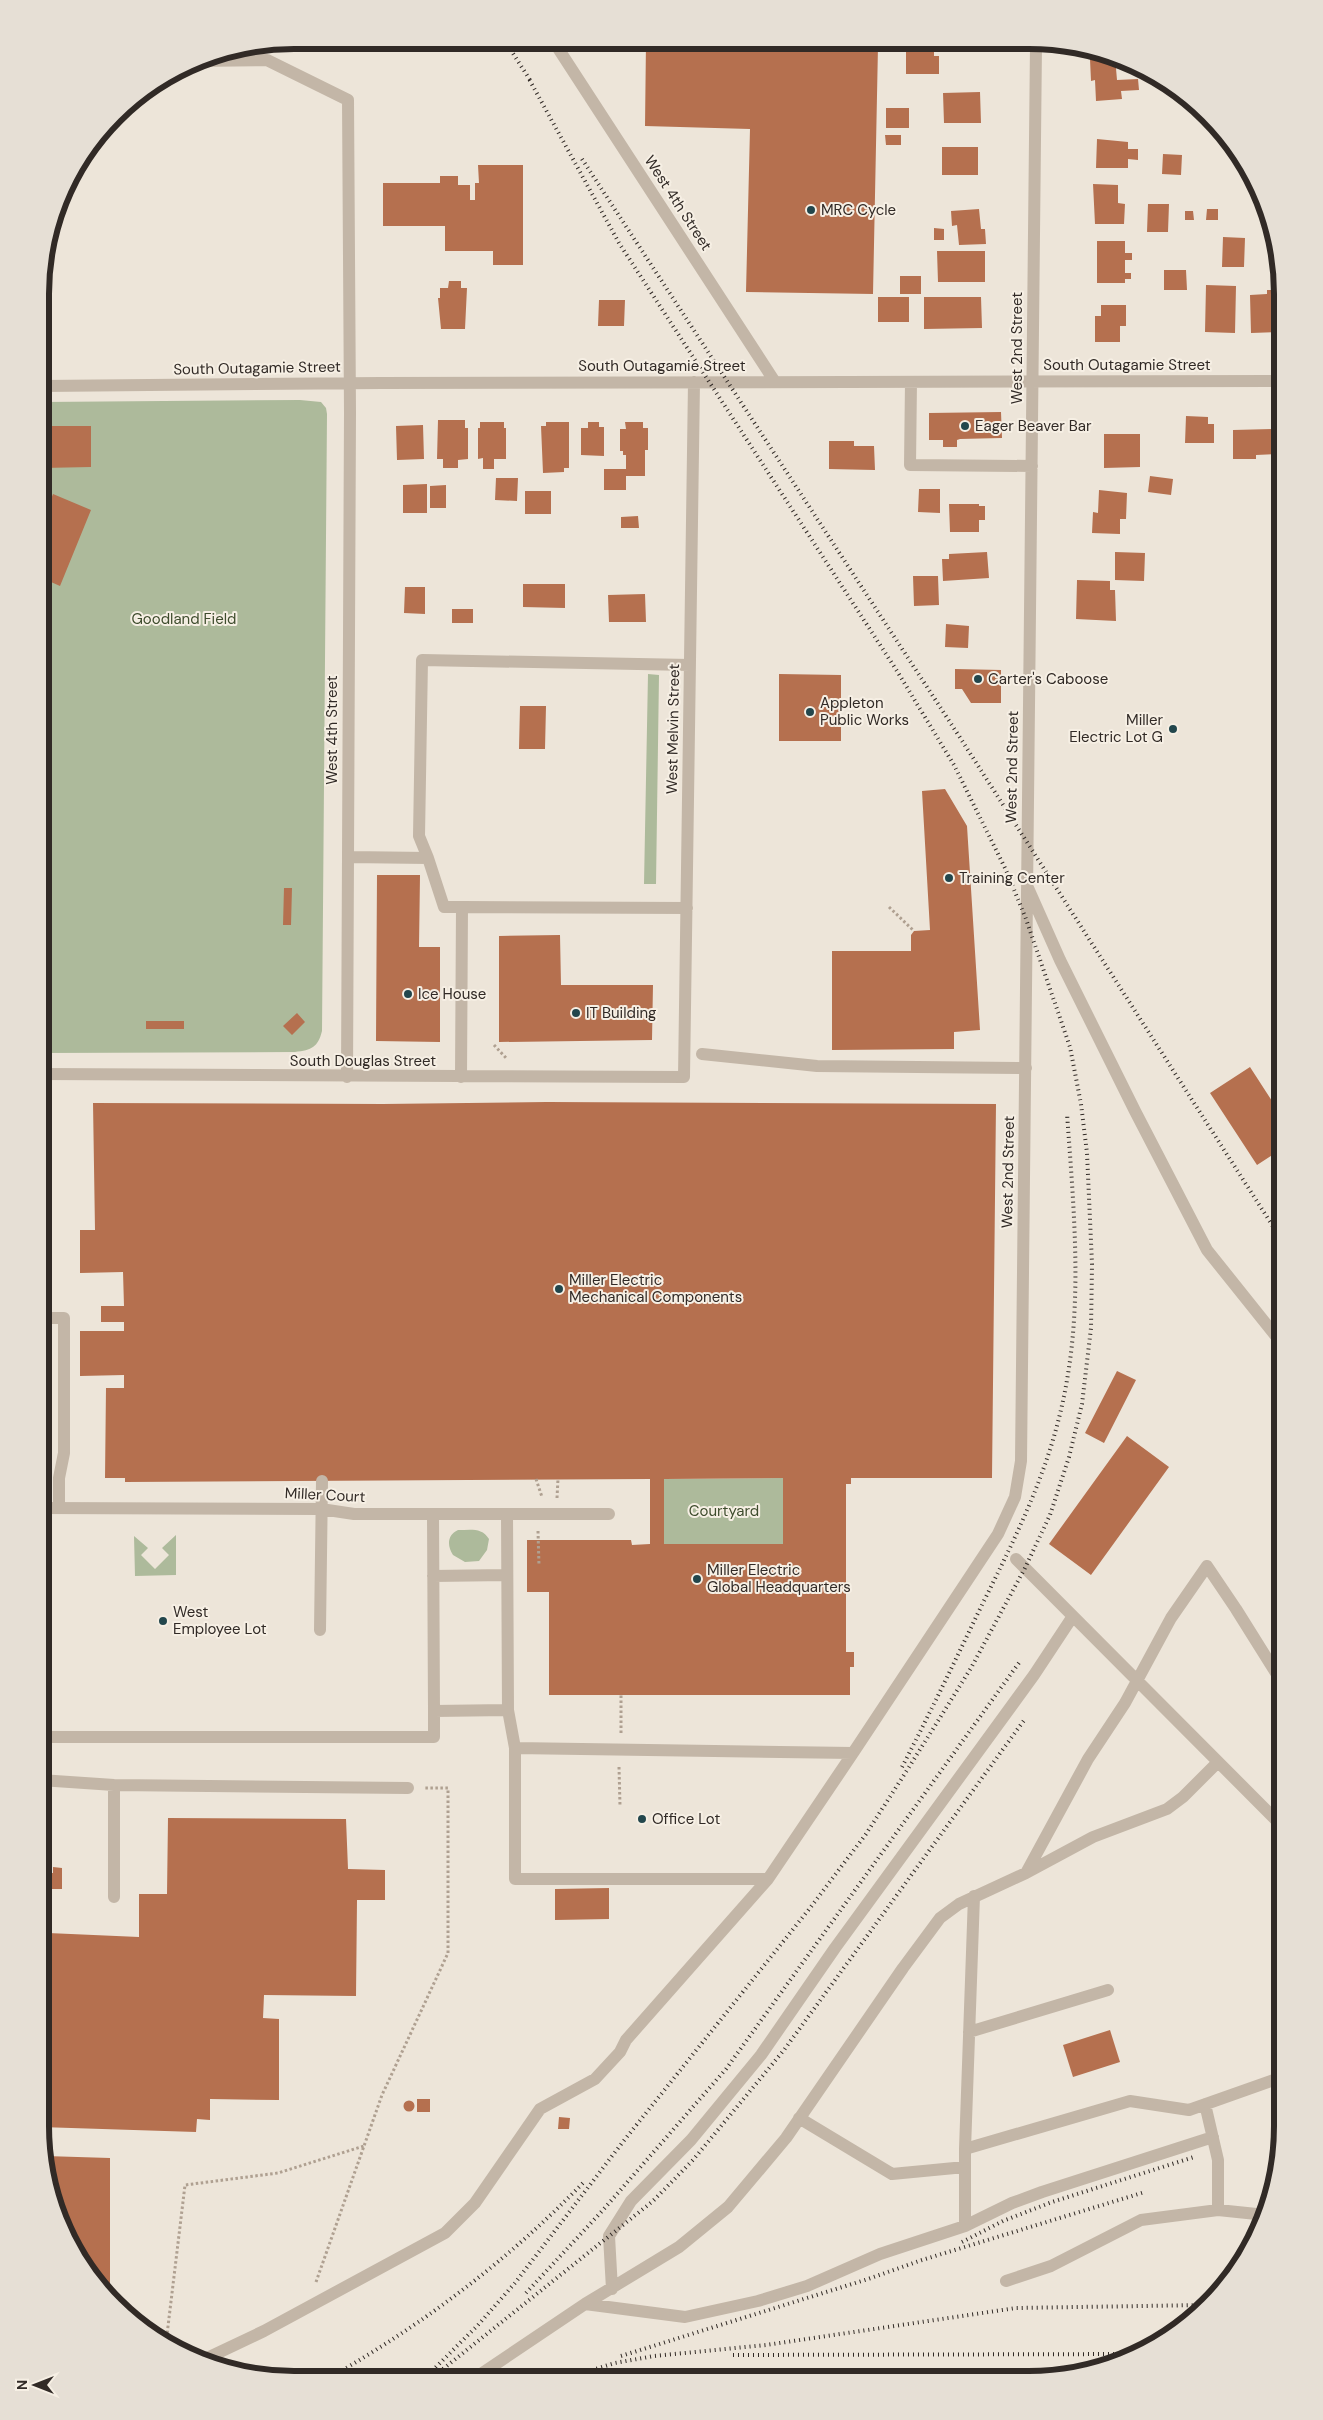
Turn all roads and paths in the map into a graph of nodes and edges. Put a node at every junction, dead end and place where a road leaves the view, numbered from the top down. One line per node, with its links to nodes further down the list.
1 (559, 49): 7 (street, West 4th Street)
2 (1036, 49): 4 (street, West 2nd Street)
3 (219, 61): 9 (street, West 4th Street)
4 (1034, 381): 5 (street, South Outagamie Street); 8 (street, South Outagamie Street); 11 (street, West 2nd Street)
5 (1274, 381)
6 (694, 382): 7 (street, South Outagamie Street); 9 (street, South Outagamie Street); 12 (street, West Melvin Street)
7 (775, 382): 8 (street, South Outagamie Street)
8 (911, 382): 11 (street)
9 (350, 383): 10 (street, South Outagamie Street); 13 (street, West 4th Street)
10 (49, 386)
11 (1032, 466): 15 (street, West 2nd Street)
12 (690, 665): 14 (street); 18 (street, West Melvin Street)
13 (348, 857): 14 (street); 23 (street, West 4th Street)
14 (428, 858): 16 (street)
15 (1026, 884): 21 (street, West 2nd Street); 27 (street)
16 (462, 907): 18 (street); 24 (street)
17 (889, 907): 19 (path)
18 (687, 908): 25 (street, West Melvin Street)
19 (914, 931)
20 (702, 1054): 21 (street)
21 (1026, 1068): 46 (street, West 2nd Street)
22 (49, 1074): 23 (street, South Douglas Street)
23 (347, 1077): 24 (street, South Douglas Street)
24 (461, 1077): 25 (street, South Douglas Street)
25 (684, 1077)
26 (49, 1318): 30 (street)
27 (1274, 1334)
28 (322, 1481): 31 (street)
29 (49, 1508): 30 (street, Miller Court)
30 (59, 1508): 31 (street, Miller Court)
31 (322, 1509): 32 (street, Miller Court); 39 (street)
32 (433, 1514): 33 (street, Miller Court); 37 (street)
33 (507, 1514): 34 (street, Miller Court); 36 (street)
34 (609, 1514)
35 (1016, 1559): 38 (street)
36 (507, 1575): 37 (street); 42 (street)
37 (433, 1576): 43 (street)
38 (1073, 1616): 41 (street); 69 (street)
39 (320, 1630)
40 (1274, 1670): 41 (street)
41 (1137, 1681): 47 (street); 52 (street)
42 (508, 1710): 43 (street); 45 (street)
43 (434, 1712): 44 (street)
44 (49, 1737)
45 (515, 1748): 46 (street); 53 (street)
46 (852, 1752): 53 (street, West 2nd Street)
47 (1218, 1762): 51 (street); 52 (street)
48 (49, 1781): 49 (street)
49 (114, 1785): 50 (street); 55 (street)
50 (408, 1788): 62 (path)
51 (1274, 1819)
52 (1026, 1873): 54 (street)
53 (768, 1879): 71 (street, West 2nd Street)
54 (974, 1896): 57 (street); 60 (street)
55 (114, 1897)
56 (1108, 1990): 57 (street)
57 (969, 2032): 63 (street)
58 (1274, 2080): 59 (street)
59 (1205, 2104): 61 (street); 63 (street)
60 (799, 2118): 64 (street); 69 (street)
61 (1213, 2138): 65 (street); 67 (street)
62 (364, 2146): 71 (path); 72 (path)
63 (965, 2150): 64 (street)
64 (965, 2167): 67 (street)
65 (1218, 2210): 66 (street); 68 (street)
66 (1258, 2214)
67 (965, 2226): 70 (street)
68 (1006, 2281)
69 (612, 2289): 70 (street)
70 (585, 2304): 74 (street)
71 (308, 2307): 73 (street, West 2nd Street)
72 (167, 2335)
73 (210, 2356)
74 (485, 2371)

